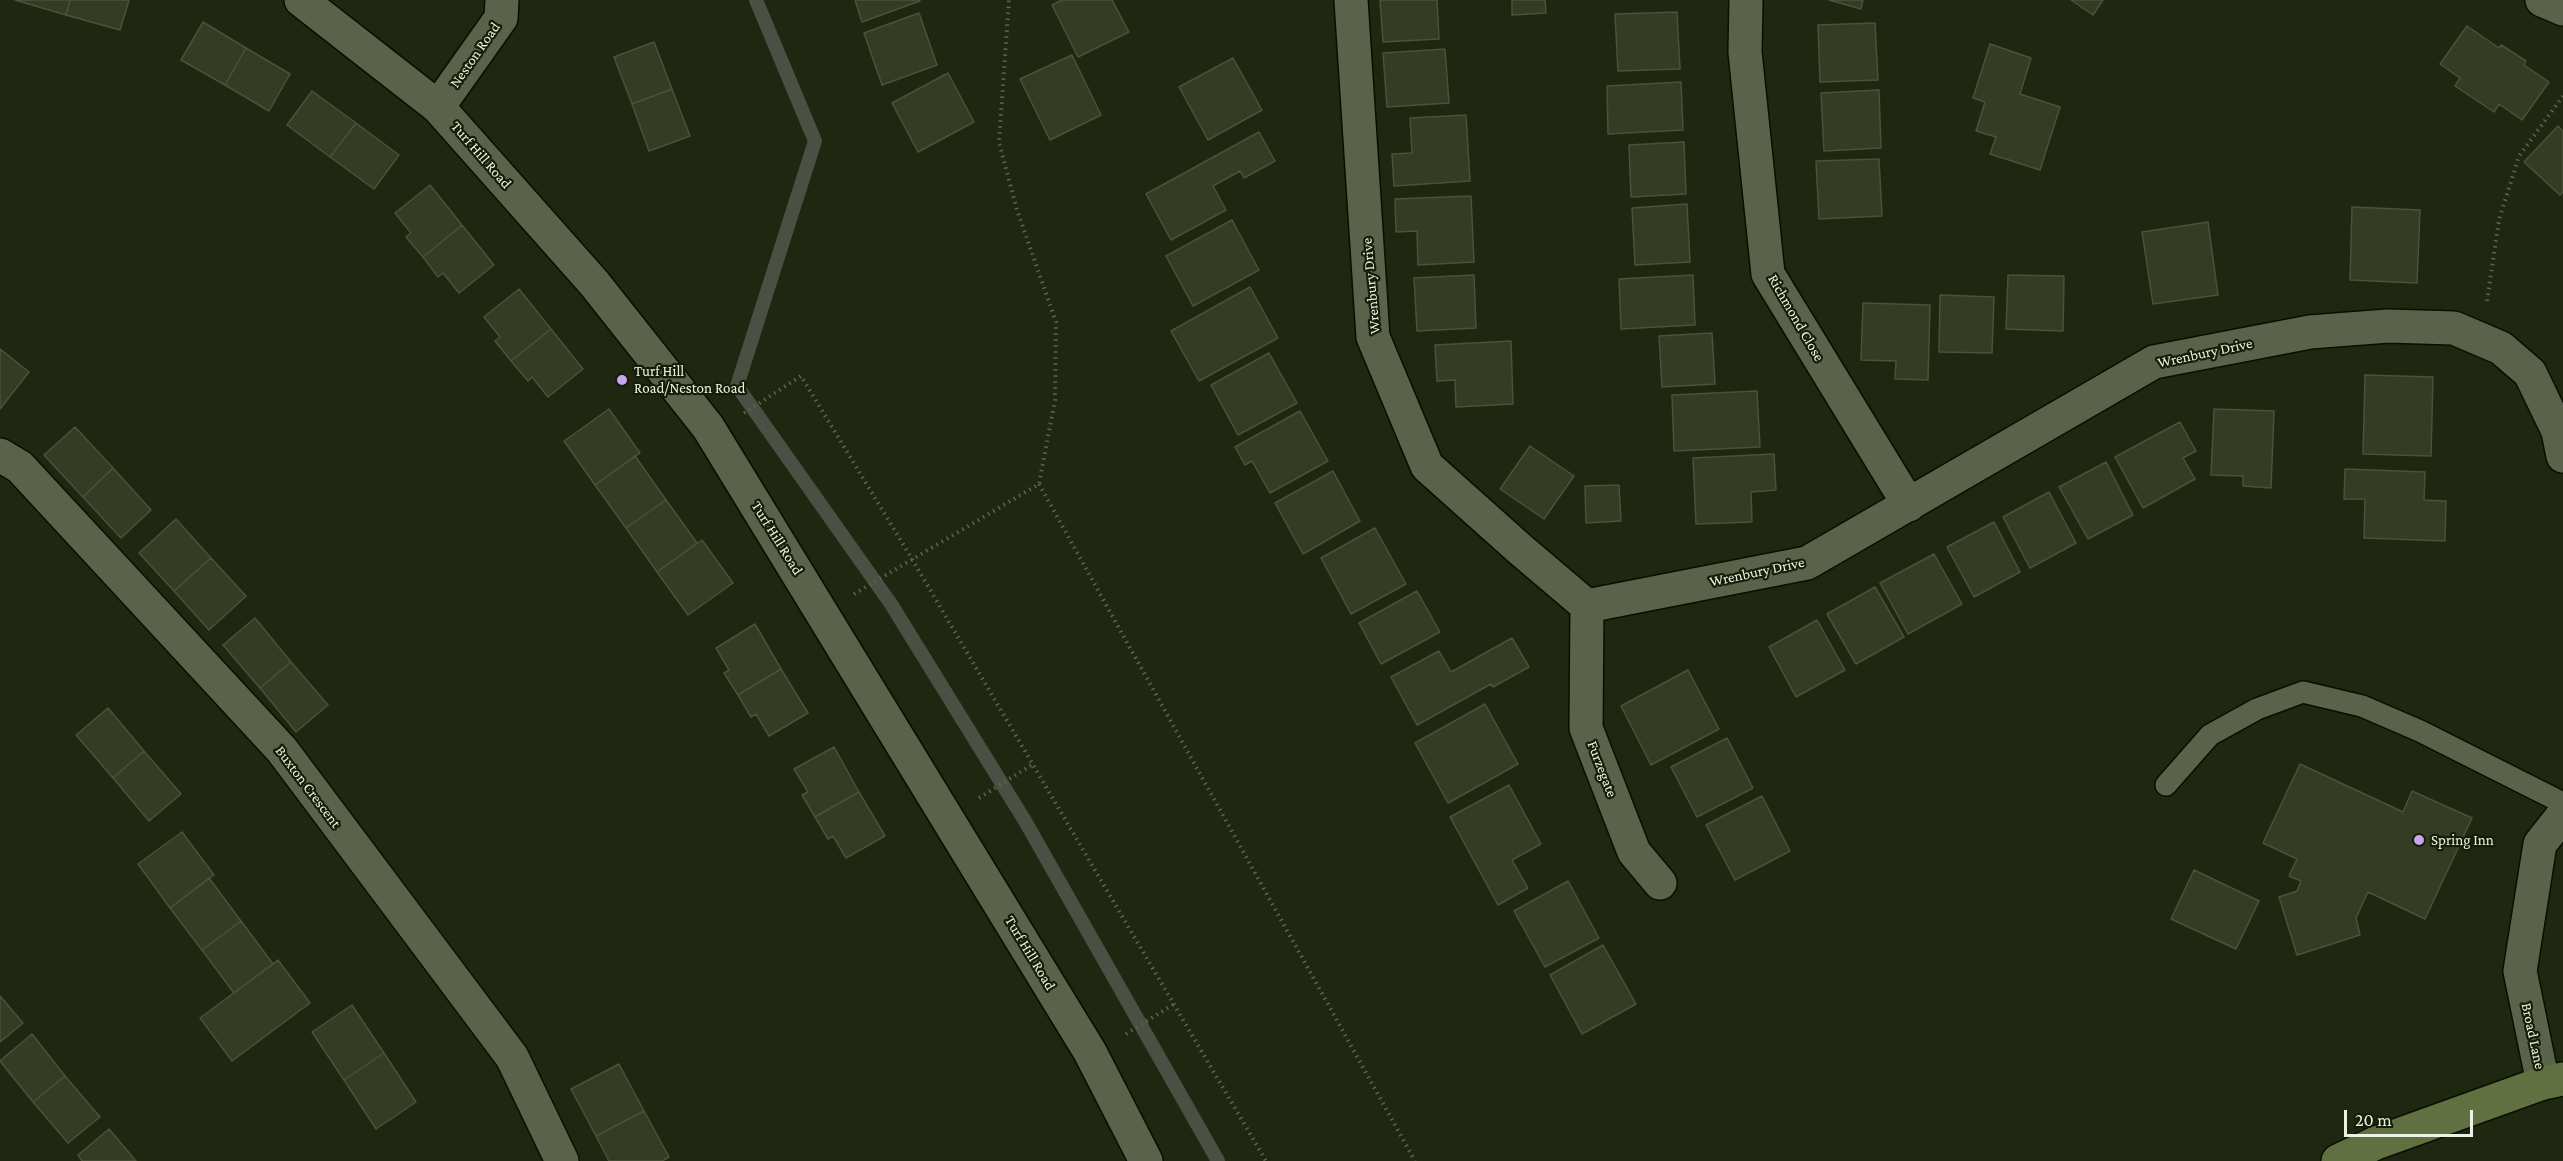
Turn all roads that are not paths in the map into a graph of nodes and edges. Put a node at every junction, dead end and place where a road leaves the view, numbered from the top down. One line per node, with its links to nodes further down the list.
1 (301, 0): 7 (street, Turf Hill Road)
2 (502, 0): 7 (street, Neston Road)
3 (1351, 0): 11 (street, Wrenbury Drive)
4 (1746, 0): 10 (street, Richmond Close)
5 (2542, 0): 6 (street)
6 (2563, 9)
7 (438, 107): 18 (street, Turf Hill Road)
8 (0, 455): 17 (street, Buxton Crescent)
9 (2563, 456): 10 (street, Wrenbury Drive)
10 (1908, 505): 11 (street, Wrenbury Drive)
11 (1587, 606): 15 (street, Furzegate)
12 (2166, 785): 13 (lane)
13 (2563, 803)
14 (2563, 815): 16 (street, Broad Lane)
15 (1660, 883)
16 (2553, 1081): 19 (main road, Broad Lane)
17 (562, 1161)
18 (1146, 1161)
19 (2338, 1161)

